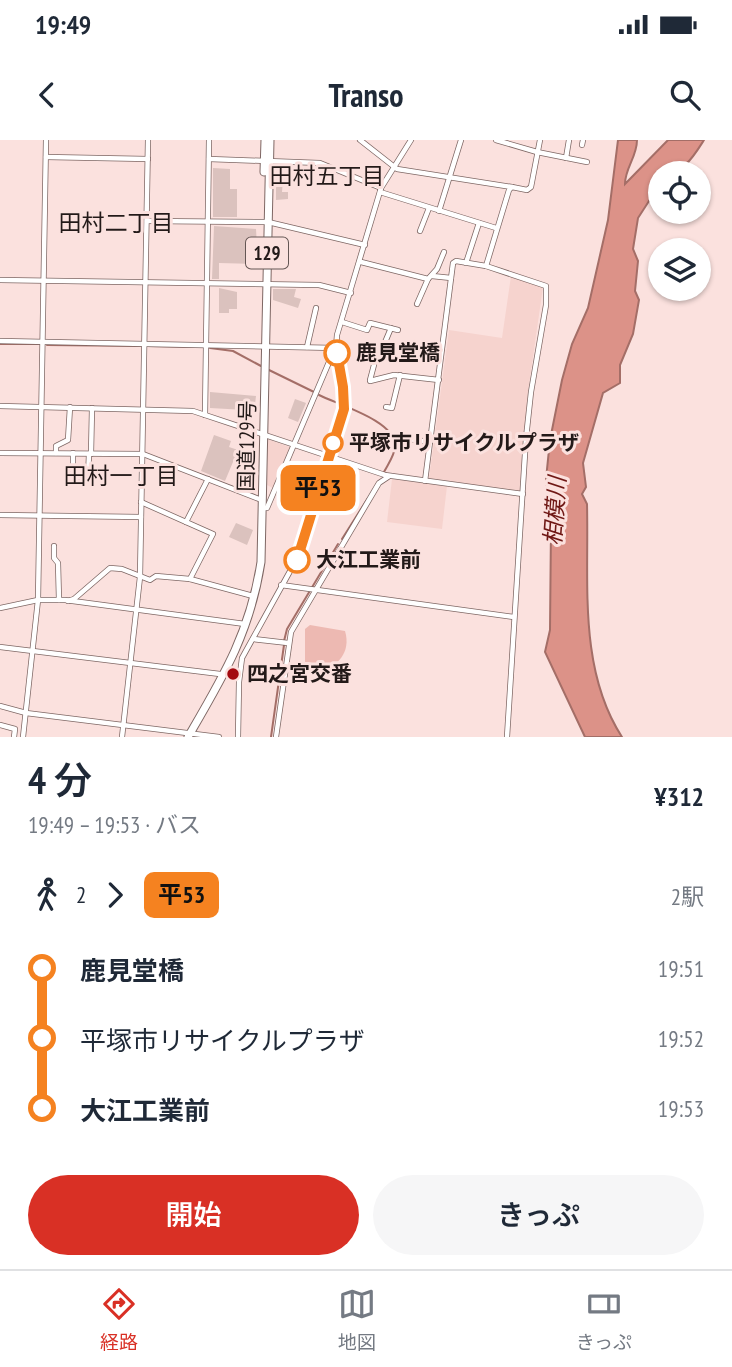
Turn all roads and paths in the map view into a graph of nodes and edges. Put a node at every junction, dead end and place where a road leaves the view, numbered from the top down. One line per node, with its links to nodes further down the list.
1 (46, 140): 12 (street)
2 (148, 140): 14 (street)
3 (209, 140): 15 (street)
4 (267, 140): 16 (highway, 国道129号 / 129)
5 (359, 140): 18 (street)
6 (411, 140): 18 (street)
7 (461, 140): 19 (street)
8 (496, 140): 11 (street)
9 (540, 140): 11 (street)
10 (569, 140): 13 (street)
11 (537, 152): 13 (street); 20 (street)
12 (46, 157): 14 (street); 38 (street)
13 (566, 158): 17 (street)
14 (148, 159): 25 (street)
15 (208, 159): 16 (street); 24 (street)
16 (267, 160): 21 (street); 26 (highway, 国道129号 / 129)
17 (587, 162)
18 (394, 168): 19 (street); 21 (street)
19 (450, 177): 20 (street); 23 (street)
20 (512, 187): 28 (street)
21 (380, 190): 22 (street); 30 (street)
22 (429, 208): 23 (street); 29 (street)
23 (439, 211): 27 (street)
24 (208, 220): 25 (street); 26 (street); 40 (street)
25 (147, 221): 39 (street)
26 (266, 222): 30 (street); 41 (highway, 国道129号 / 129)
27 (479, 223): 28 (street); 33 (street)
28 (496, 228): 34 (street)
29 (421, 231)
30 (365, 245): 32 (street)
31 (444, 251): 35 (street)
32 (361, 262): 35 (street); 42 (street)
33 (466, 263): 34 (street); 36 (street)
34 (486, 266): 82 (street)
35 (430, 277): 36 (street); 43 (street)
36 (451, 278): 58 (street)
37 (0, 280): 38 (street)
38 (44, 281): 39 (street); 49 (street)
39 (146, 282): 40 (street); 50 (street)
40 (208, 283): 41 (street); 51 (street)
41 (265, 284): 42 (street); 52 (highway, 国道129号 / 129)
42 (351, 293): 45 (street)
43 (417, 304)
44 (316, 308): 53 (street)
45 (342, 322): 46 (street); 55 (street)
46 (391, 328): 47 (street); 54 (street)
47 (398, 330)
48 (0, 341): 49 (street)
49 (43, 342): 50 (street); 60 (street)
50 (145, 345): 51 (street); 64 (street)
51 (207, 345): 52 (street); 65 (street)
52 (264, 346): 53 (street); 66 (highway, 国道129号 / 129)
53 (307, 347): 55 (street)
54 (383, 347): 56 (street); 57 (street)
55 (336, 348): 69 (street); 76 (street)
56 (394, 352)
57 (400, 375): 58 (street); 62 (street)
58 (439, 380): 68 (street)
59 (0, 406): 60 (street)
60 (43, 407): 61 (street); 71 (street)
61 (70, 407): 63 (street); 72 (street)
62 (386, 407)
63 (92, 408): 64 (street); 74 (street)
64 (144, 408): 65 (street); 75 (street)
65 (205, 415): 66 (street)
66 (262, 436): 69 (street); 81 (highway, 国道129号 / 129); 81 (highway, 国道129号 / 129)
67 (401, 438): 68 (street)
68 (430, 442): 79 (street)
69 (295, 446): 76 (street); 80 (street)
70 (0, 453): 71 (street)
71 (41, 453): 72 (street); 85 (street)
72 (56, 453): 73 (street)
73 (73, 453): 74 (street); 74 (street)
74 (90, 454): 75 (street)
75 (143, 454): 78 (street); 83 (street)
76 (328, 457): 77 (street); 91 (street)
77 (387, 476): 79 (street); 92 (street)
78 (208, 479): 81 (street); 87 (street)
79 (425, 481): 82 (street)
80 (273, 489): 81 (street); 81 (street)
81 (264, 494): 93 (highway, 国道129号 / 129); 93 (highway, 国道129号 / 129)
82 (523, 494): 99 (street)
83 (141, 502): 86 (street); 87 (street)
84 (0, 516): 85 (street)
85 (40, 516): 86 (street); 94 (street)
86 (141, 517): 89 (street)
87 (186, 522): 90 (street)
88 (54, 546): 95 (street)
89 (140, 577): 90 (street); 96 (street); 98 (street)
90 (190, 579): 93 (street)
91 (281, 585): 92 (street); 101 (street)
92 (312, 590): 99 (street); 102 (street)
93 (252, 596): 100 (highway, 国道129号 / 129)
94 (38, 600): 95 (street); 97 (street); 104 (street)
95 (59, 600): 96 (street)
96 (68, 601): 98 (street)
97 (0, 608)
98 (137, 611): 100 (street); 106 (street)
99 (514, 617): 119 (street)
100 (244, 624): 105 (highway, 国道129号 / 129)
101 (253, 639): 102 (street); 105 (street)
102 (288, 643): 118 (street)
103 (0, 647): 104 (street)
104 (32, 651): 106 (street); 109 (street)
105 (236, 655): 107 (highway, 国道129号 / 129); 112 (highway, 国道129号 / 129); 117 (street)
106 (131, 663): 107 (street); 111 (street)
107 (220, 674): 112 (highway, 国道129号 / 129)
108 (0, 706): 109 (street)
109 (26, 713): 111 (street); 114 (street)
110 (0, 725): 113 (street)
111 (124, 726): 112 (street); 115 (street)
112 (187, 735): 116 (street)
113 (14, 737)
114 (23, 737)
115 (122, 737)
116 (219, 737)
117 (238, 737)
118 (276, 737)
119 (507, 737)

